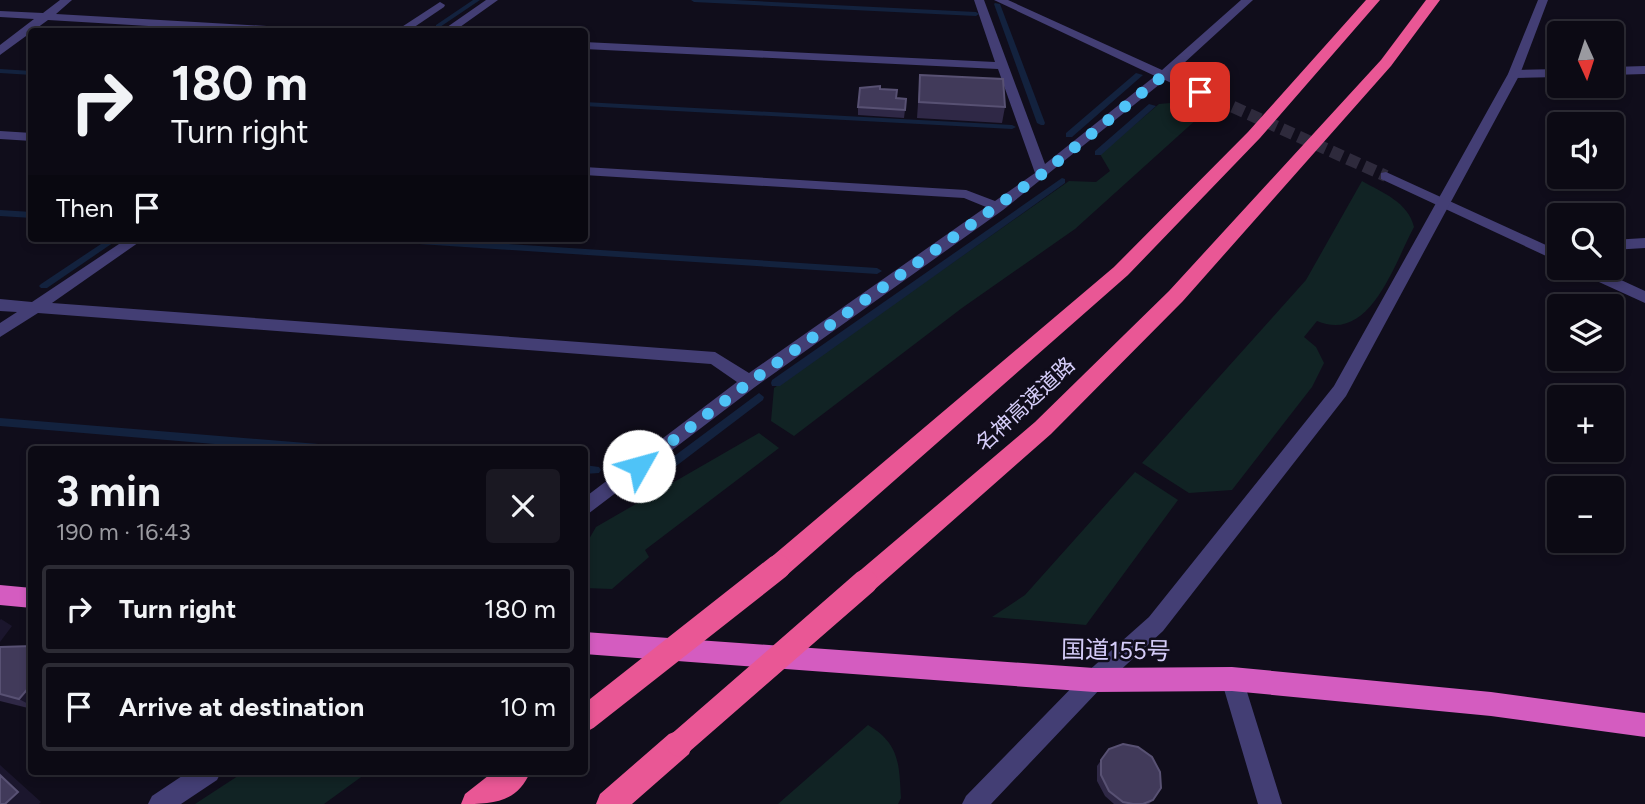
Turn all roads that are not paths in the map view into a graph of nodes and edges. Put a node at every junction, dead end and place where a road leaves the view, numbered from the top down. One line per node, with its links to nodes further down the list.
1 (67, 0): 11 (street)
2 (493, 0): 15 (street)
3 (979, 0): 19 (street)
4 (999, 0): 23 (street)
5 (1248, 0): 23 (street)
6 (1373, 0): 51 (highway, 名神高速道路, bridge)
7 (1433, 0): 57 (highway, 名神高速道路, bridge)
8 (1543, 0): 24 (street)
9 (440, 5): 14 (lane)
10 (0, 15): 11 (street)
11 (45, 17): 12 (street); 13 (street)
12 (30, 28)
13 (245, 28)
14 (405, 28)
15 (451, 28)
16 (28, 30): 18 (street)
17 (588, 45): 19 (street)
18 (0, 51)
19 (1003, 66): 29 (street)
20 (1645, 70): 21 (street)
21 (1624, 71)
22 (1547, 73): 24 (street)
23 (1165, 74): 25 (street); 29 (street)
24 (1514, 74): 31 (street)
25 (1200, 92)
26 (0, 135): 27 (street)
27 (28, 137)
28 (588, 171): 32 (street)
29 (1042, 174): 32 (street)
30 (1386, 176): 31 (street)
31 (1445, 204): 36 (street); 50 (street)
32 (998, 206): 44 (street)
33 (132, 242): 42 (street)
34 (1645, 243): 35 (street)
35 (1624, 244)
36 (1542, 248): 37 (street); 38 (street)
37 (1547, 248)
38 (1547, 251)
39 (1607, 280): 40 (street)
40 (1645, 298)
41 (0, 305): 42 (street)
42 (35, 308): 43 (street); 44 (street)
43 (0, 331)
44 (750, 382): 45 (street)
45 (588, 506)
46 (0, 595): 47 (highway)
47 (28, 598)
48 (588, 643): 50 (highway, 国道155号)
49 (1232, 679): 50 (highway, 国道155号); 52 (highway, 国道155号); 59 (street)
50 (1094, 680): 58 (street)
51 (588, 716)
52 (1645, 725)
53 (204, 775): 55 (street)
54 (512, 775): 56 (highway)
55 (160, 804)
56 (475, 804)
57 (610, 804)
58 (974, 804)
59 (1270, 804)

